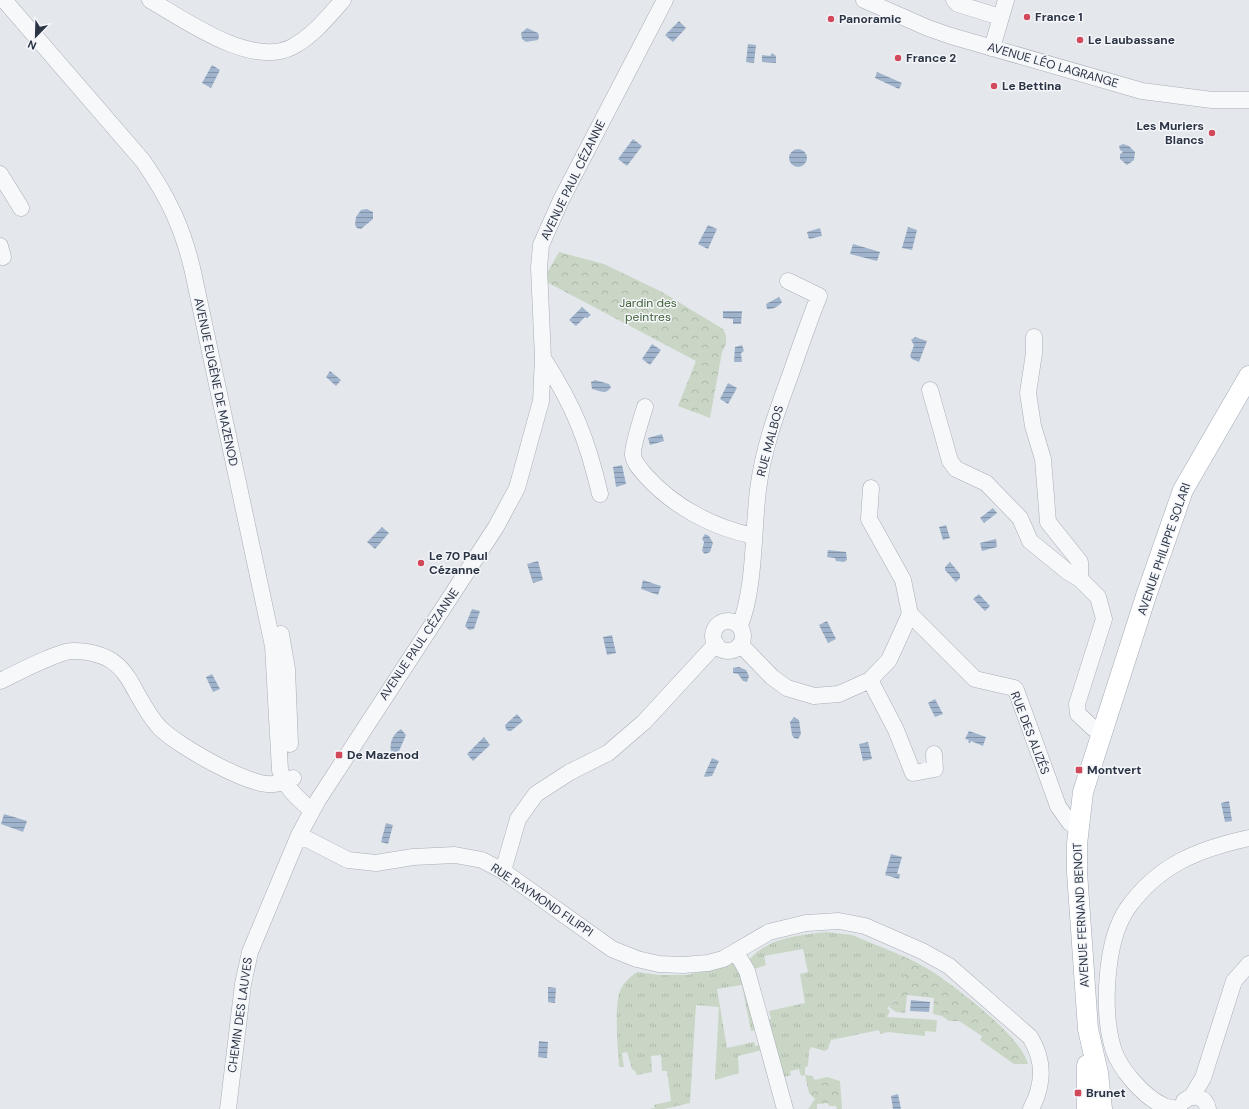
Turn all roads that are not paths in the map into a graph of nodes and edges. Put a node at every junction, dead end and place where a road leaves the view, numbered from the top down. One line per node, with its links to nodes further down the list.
1 (4, 0): 32 (street, AVENUE EUGÈNE DE MAZENOD)
2 (17, 0): 32 (street, AVENUE EUGÈNE DE MAZENOD)
3 (150, 0): 4 (street)
4 (343, 0)
5 (665, 0): 16 (street, AVENUE PAUL CÉZANNE)
6 (864, 0): 10 (street, AVENUE LÉO LAGRANGE)
7 (954, 0): 9 (street)
8 (1006, 0): 9 (street)
9 (1000, 18): 10 (street)
10 (992, 48): 11 (street, AVENUE LÉO LAGRANGE)
11 (1249, 100)
12 (0, 174): 13 (street)
13 (21, 208)
14 (788, 281): 22 (street, RUE MALBOS)
15 (1034, 337): 23 (street)
16 (544, 358): 21 (street); 33 (street, AVENUE PAUL CÉZANNE)
17 (1249, 376): 30 (main road, AVENUE PHILIPPE SOLARI)
18 (930, 390): 23 (street)
19 (645, 407): 22 (street)
20 (871, 488): 24 (street)
21 (600, 494)
22 (754, 536): 25 (street, RUE MALBOS)
23 (1080, 579): 30 (street)
24 (910, 614): 28 (street); 34 (street, RUE DES ALIZÉS)
25 (740, 625): 26 (street); 27 (street)
26 (716, 644): 27 (street); 37 (street)
27 (741, 645): 28 (street)
28 (870, 680): 31 (street)
29 (0, 681): 32 (street)
30 (1102, 732): 34 (main road, AVENUE FERNAND BENOIT)
31 (934, 754)
32 (288, 780): 33 (street)
33 (315, 806): 35 (street, AVENUE PAUL CÉZANNE)
34 (1078, 827): 40 (main road, AVENUE FERNAND BENOIT)
35 (299, 835): 37 (street, RUE RAYMOND FILIPPI); 42 (street, CHEMIN DES LAUVES)
36 (1249, 838): 47 (street)
37 (503, 871): 38 (street, RUE RAYMOND FILIPPI)
38 (736, 952): 43 (street); 44 (street, RUE RAYMOND FILIPPI)
39 (1249, 964): 41 (street)
40 (1088, 1029): 45 (main road, AVENUE FERNAND BENOIT); 46 (main road, AVENUE FERNAND BENOIT)
41 (1202, 1102): 47 (street)
42 (228, 1109)
43 (785, 1109)
44 (1031, 1109)
45 (1086, 1109)
46 (1102, 1109)
47 (1179, 1109)

